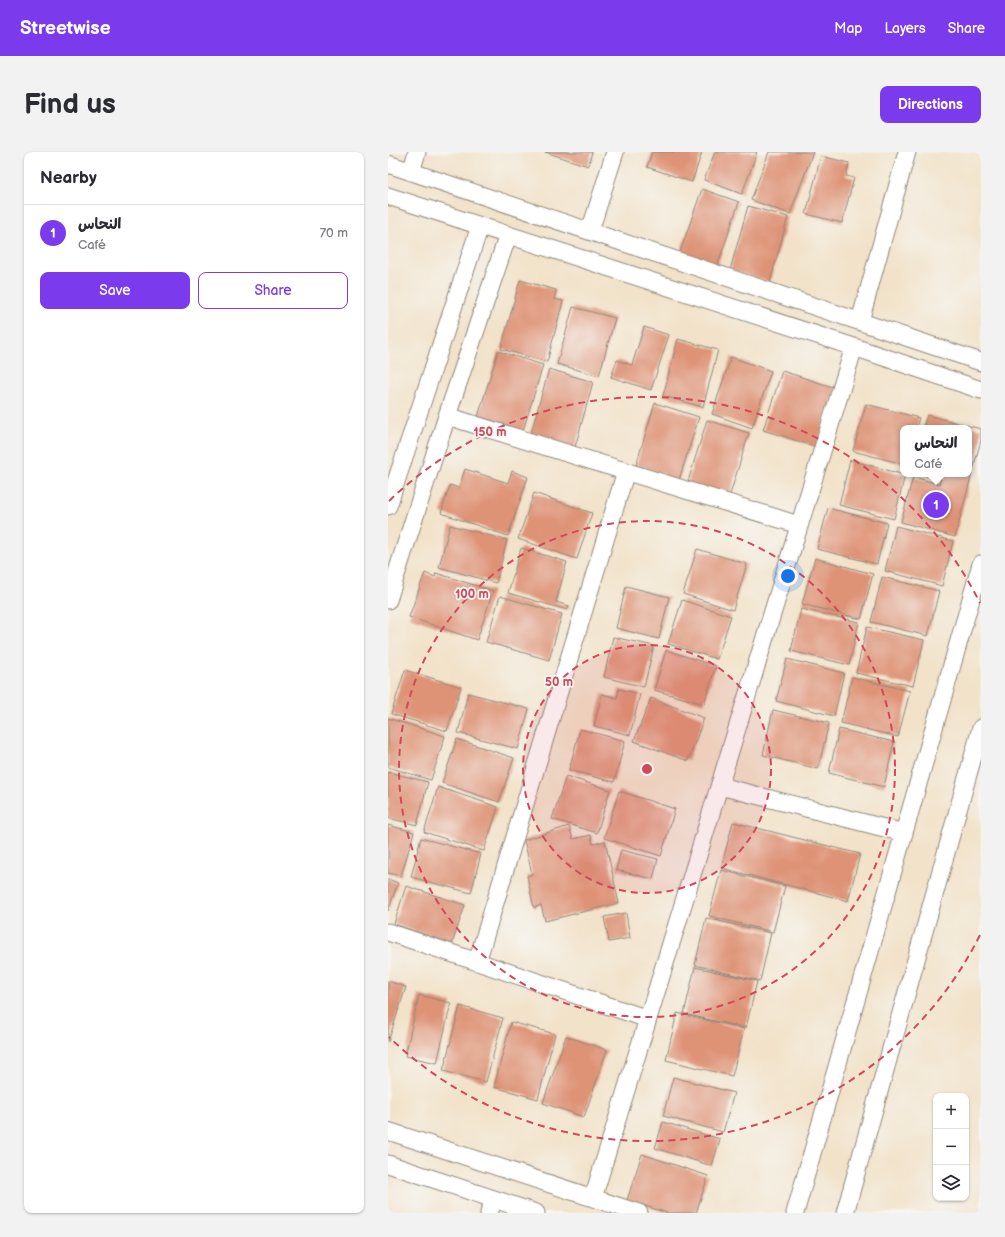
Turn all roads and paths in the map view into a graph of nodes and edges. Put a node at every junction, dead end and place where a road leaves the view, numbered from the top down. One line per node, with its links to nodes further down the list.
1 (417, 152): 5 (street)
2 (615, 152): 8 (street)
3 (907, 152): 10 (street)
4 (388, 164): 5 (street)
5 (411, 172): 8 (street)
6 (388, 196): 7 (street)
7 (480, 226): 9 (street); 16 (street)
8 (590, 231): 10 (street)
9 (508, 235): 11 (street); 14 (street)
10 (860, 322): 12 (street)
11 (854, 347): 13 (street); 17 (street)
12 (981, 362)
13 (981, 390)
14 (447, 416): 15 (street); 19 (street)
15 (626, 471): 17 (street); 24 (street)
16 (389, 501)
17 (800, 525): 21 (street)
18 (981, 564): 22 (street)
19 (388, 600)
20 (981, 728): 33 (street)
21 (720, 786): 22 (street); 25 (street)
22 (904, 834): 32 (street)
23 (388, 932): 24 (street)
24 (477, 962): 25 (street)
25 (648, 1019): 28 (street)
26 (388, 1131): 28 (street)
27 (388, 1164): 29 (street)
28 (594, 1198): 31 (street)
29 (492, 1206): 30 (street)
30 (536, 1213)
31 (639, 1213)
32 (795, 1213)
33 (845, 1213)

